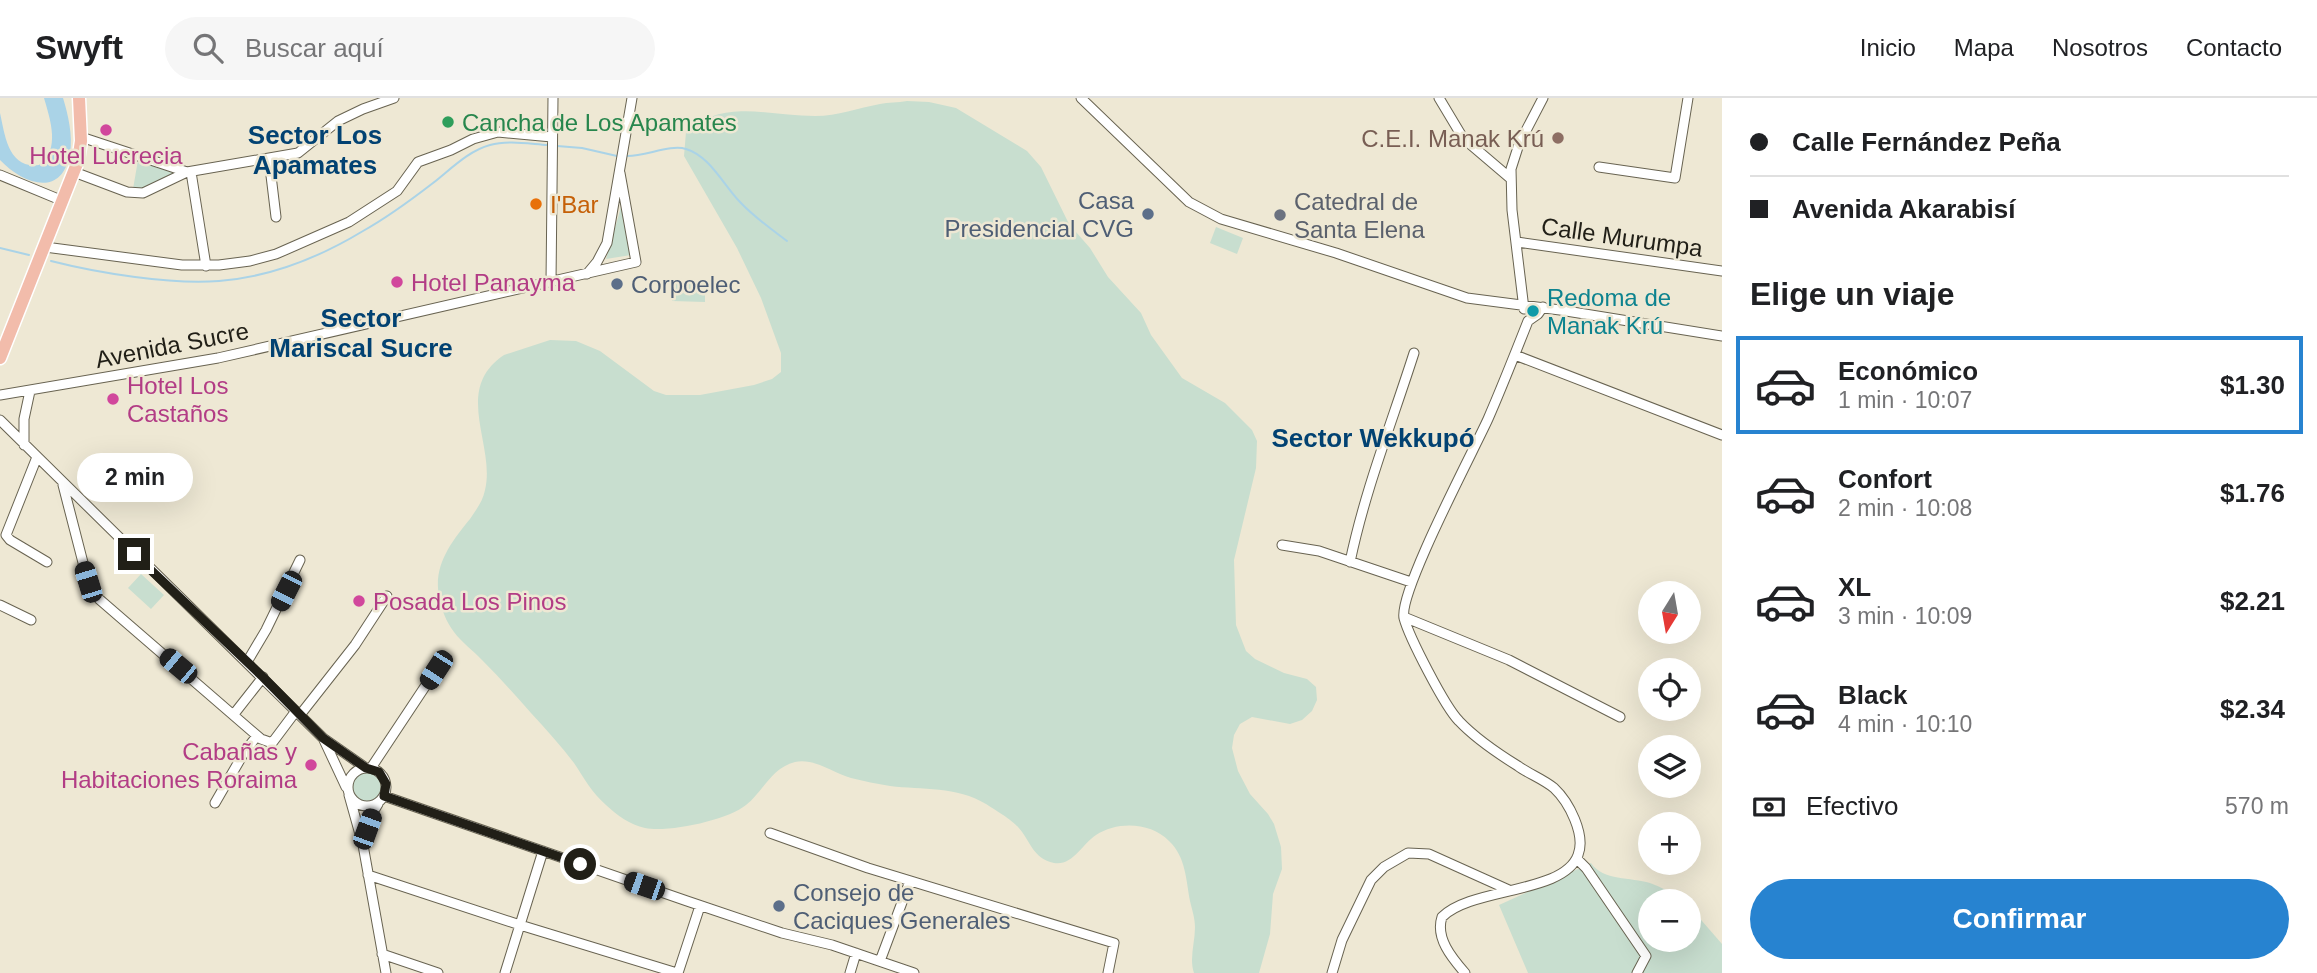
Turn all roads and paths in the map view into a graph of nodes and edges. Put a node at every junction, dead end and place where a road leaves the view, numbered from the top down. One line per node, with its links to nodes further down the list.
1 (79, 98): 9 (highway)
2 (394, 98): 11 (street)
3 (553, 98): 10 (street)
4 (632, 98): 15 (street)
5 (1081, 98): 26 (street)
6 (1439, 98): 17 (street)
7 (1543, 98): 17 (street)
8 (1688, 98): 12 (street)
9 (81, 137): 13 (highway); 14 (street)
10 (552, 143): 22 (street); 25 (street)
11 (269, 159): 14 (street); 19 (street)
12 (1599, 167)
13 (74, 172): 14 (street); 18 (highway)
14 (189, 172): 22 (street)
15 (620, 173): 24 (street); 24 (street, Avenida Sucre)
16 (0, 175): 18 (street)
17 (1510, 178): 20 (street)
18 (63, 201): 21 (highway)
19 (276, 217)
20 (1517, 242): 23 (street, Calle Murumpa); 26 (street)
21 (45, 247): 22 (street); 32 (highway)
22 (206, 266)
23 (1722, 271)
24 (587, 274): 25 (street, Avenida Sucre)
25 (551, 282): 33 (street, Avenida Sucre)
26 (1524, 305): 27 (street); 28 (street)
27 (1543, 307): 28 (street); 29 (street)
28 (1528, 321): 31 (street)
29 (1722, 336)
30 (1414, 353): 43 (street)
31 (1514, 355): 36 (street); 44 (street)
32 (0, 358)
33 (30, 391): 34 (street, Avenida Sucre); 37 (street)
34 (0, 395)
35 (0, 420): 37 (street)
36 (1722, 435)
37 (24, 445): 38 (street)
38 (37, 457): 39 (street); 42 (street)
39 (62, 483): 49 (street); 53 (street)
40 (1282, 545): 43 (street)
41 (300, 560): 49 (street)
42 (47, 562)
43 (1350, 562): 44 (street)
44 (1411, 582): 47 (street)
45 (387, 596): 52 (street)
46 (0, 605): 48 (street)
47 (1404, 617): 54 (street); 64 (street)
48 (32, 620)
49 (247, 662): 51 (street)
50 (436, 670): 57 (street)
51 (263, 677): 52 (street); 53 (street)
52 (298, 713): 55 (street); 56 (street)
53 (234, 714): 55 (street)
54 (1620, 717)
55 (257, 736): 60 (street)
56 (323, 738): 57 (street); 58 (street)
57 (368, 768): 58 (street); 59 (street)
58 (348, 792): 59 (street); 62 (street)
59 (382, 799): 62 (street); 63 (street)
60 (215, 803)
61 (770, 833): 66 (street)
62 (363, 845): 65 (street)
63 (542, 851): 68 (street); 69 (street)
64 (1577, 859): 67 (street); 82 (street)
65 (368, 875): 69 (street); 71 (street)
66 (910, 881): 72 (street); 79 (street)
67 (1509, 890): 80 (street); 81 (street)
68 (700, 906): 70 (street); 76 (street)
69 (520, 925): 75 (street); 76 (street)
70 (856, 953): 72 (street); 77 (street)
71 (382, 954): 73 (street); 74 (street)
72 (880, 961): 78 (street)
73 (386, 973)
74 (438, 973)
75 (505, 973)
76 (677, 973)
77 (850, 973)
78 (914, 973)
79 (1108, 973)
80 (1332, 973)
81 (1465, 973)
82 (1637, 973)

